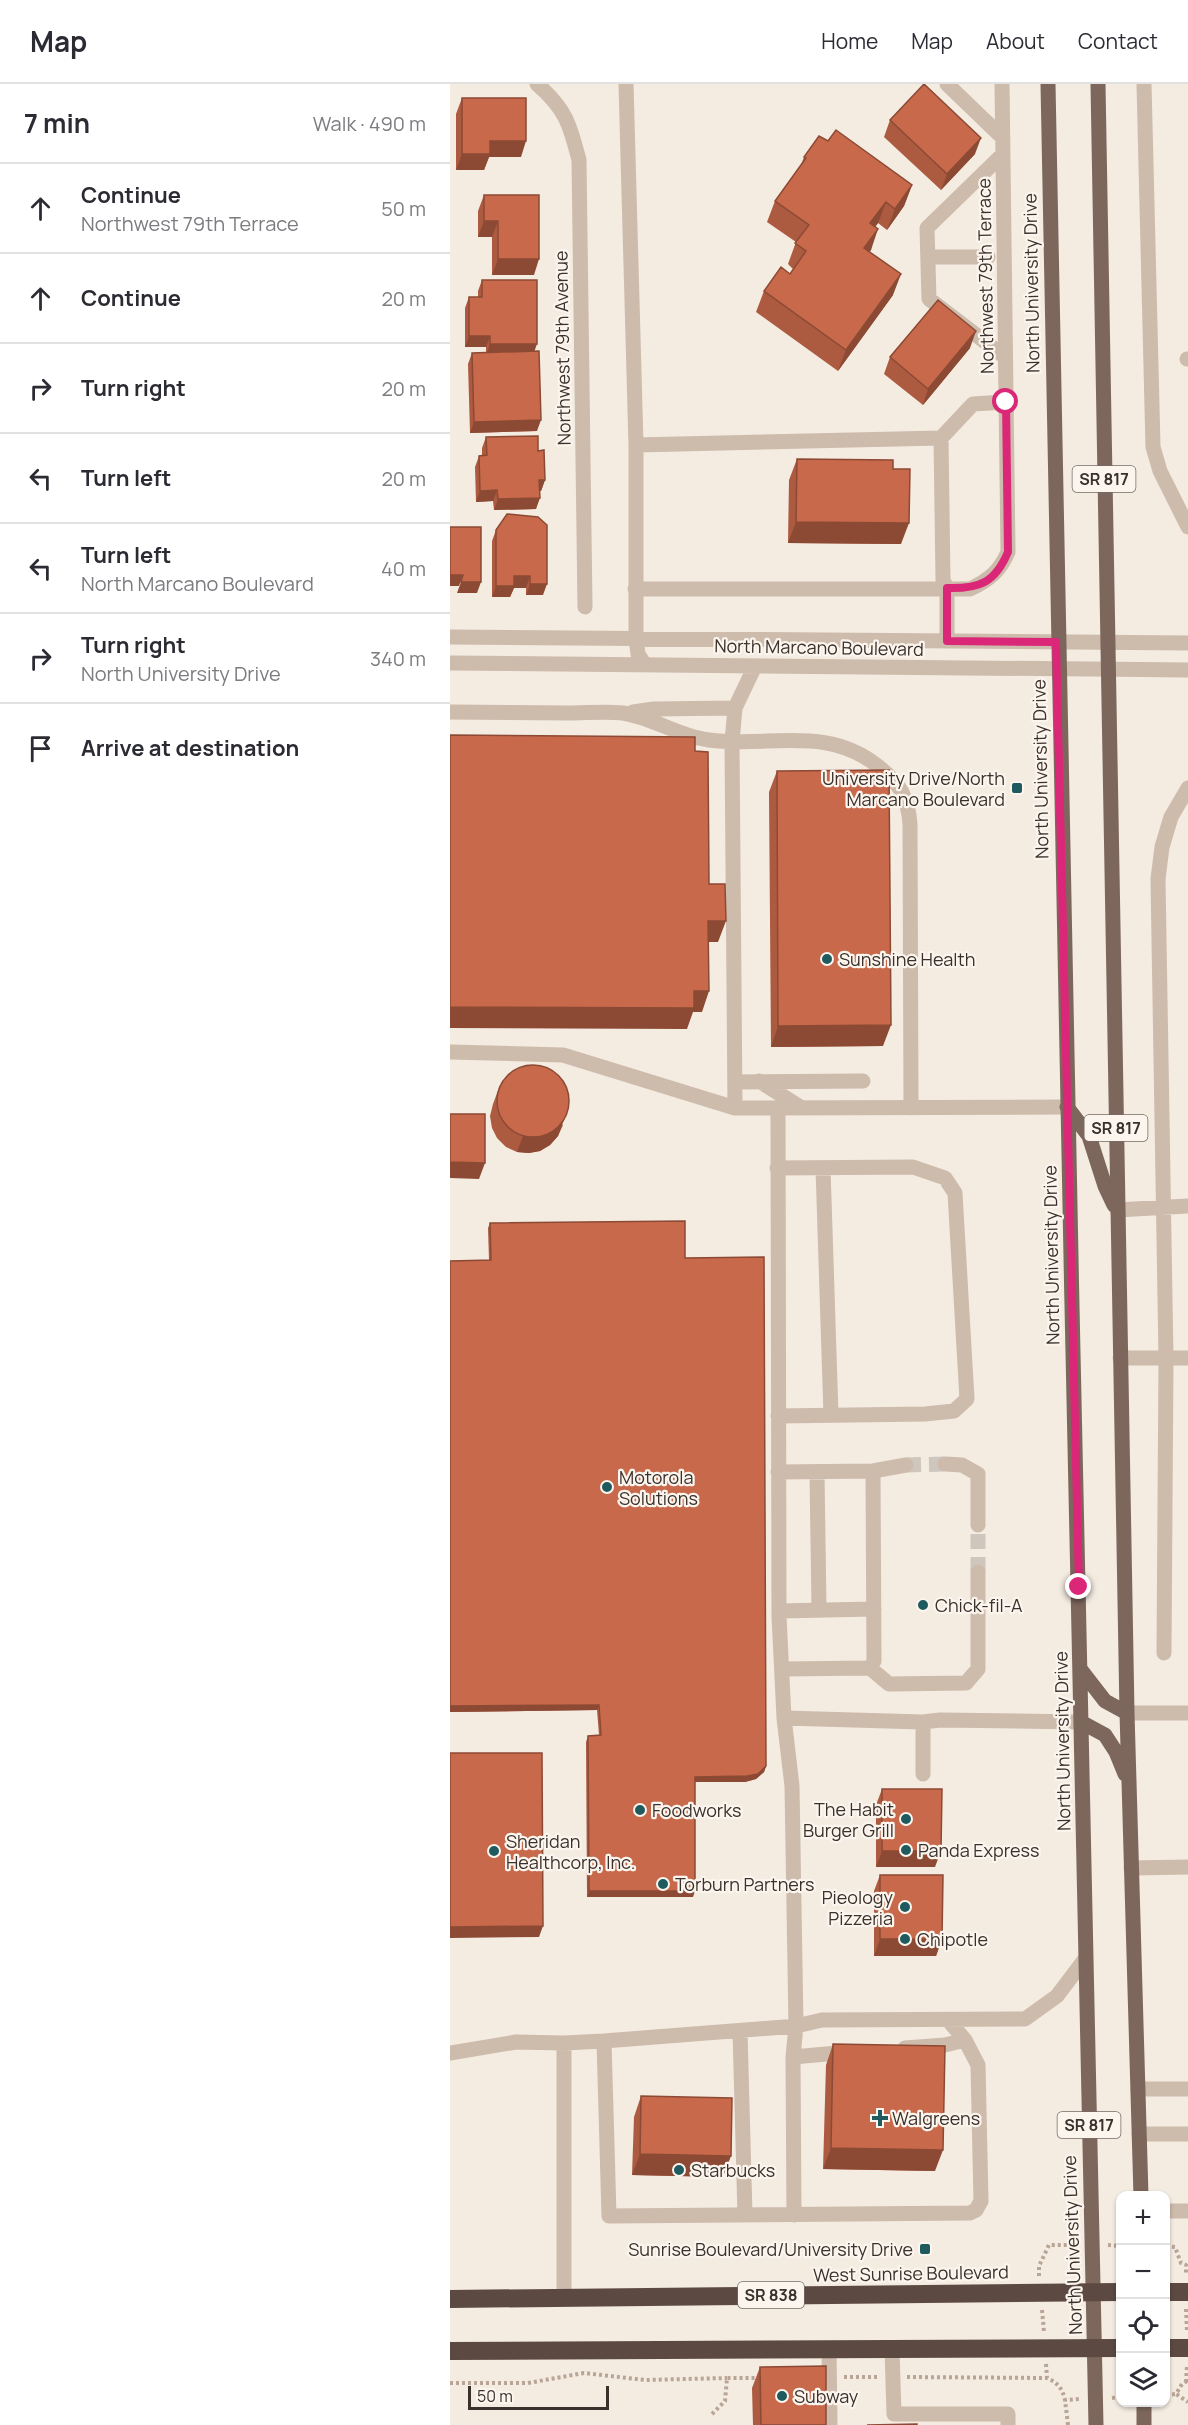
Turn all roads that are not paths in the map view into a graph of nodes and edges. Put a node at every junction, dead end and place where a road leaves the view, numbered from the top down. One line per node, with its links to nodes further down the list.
1 (537, 84): 19 (street, Northwest 79th Avenue)
2 (626, 84): 15 (street)
3 (947, 84): 8 (street)
4 (1002, 84): 8 (street, Northwest 79th Terrace)
5 (1048, 84): 23 (main road, North University Drive / SR 817)
6 (1098, 84): 24 (main road, SR 817)
7 (1144, 84): 16 (street)
8 (1003, 138): 9 (street, Northwest 79th Terrace)
9 (1003, 154): 10 (street); 12 (street, Northwest 79th Terrace)
10 (928, 257): 11 (street); 12 (street)
11 (988, 257)
12 (1005, 357): 13 (street, Northwest 79th Terrace)
13 (1006, 402): 14 (street); 17 (street, Northwest 79th Terrace)
14 (941, 438): 15 (street); 17 (street)
15 (636, 445): 18 (street)
16 (1188, 527)
17 (947, 588): 18 (street, Northwest 79th Terrace); 22 (street)
18 (635, 590): 21 (street)
19 (585, 607)
20 (450, 637): 21 (street, North Marcano Boulevard)
21 (636, 638): 22 (street, North Marcano Boulevard); 27 (street)
22 (947, 641): 23 (street, North Marcano Boulevard)
23 (1056, 642): 24 (street, North Marcano Boulevard); 29 (main road, North University Drive / SR 817)
24 (1107, 642): 25 (street, North Marcano Boulevard); 30 (main road, SR 817)
25 (1188, 643)
26 (450, 663): 27 (street, North Marcano Boulevard)
27 (645, 665): 28 (street, North Marcano Boulevard)
28 (755, 666): 29 (street, North Marcano Boulevard); 32 (street)
29 (1057, 669): 30 (street, North Marcano Boulevard); 41 (main road, North University Drive / SR 817)
30 (1108, 670): 31 (street, North Marcano Boulevard); 50 (main road, SR 817)
31 (1188, 670)
32 (735, 708): 34 (street); 35 (street)
33 (450, 712): 34 (street)
34 (621, 713): 35 (street)
35 (732, 742): 40 (street); 45 (street)
36 (1188, 788): 49 (street)
37 (450, 1052): 42 (street)
38 (759, 1081): 39 (street); 40 (street); 44 (street)
39 (863, 1081)
40 (735, 1082): 42 (street)
41 (1067, 1107): 45 (street); 50 (main road); 69 (main road, North University Drive / SR 817)
42 (735, 1108): 43 (street)
43 (778, 1108): 44 (street); 46 (street)
44 (802, 1108): 45 (street)
45 (911, 1108)
46 (777, 1168): 47 (street); 55 (street)
47 (823, 1168): 54 (street); 54 (street)
48 (1188, 1206): 49 (street)
49 (1164, 1208): 50 (street); 52 (street)
50 (1117, 1210): 51 (main road, SR 817)
51 (1120, 1358): 52 (street); 70 (main road, SR 817)
52 (1166, 1358): 53 (street); 66 (street)
53 (1188, 1358)
54 (831, 1414): 55 (street)
55 (778, 1416): 59 (street)
56 (945, 1464): 61 (street)
57 (906, 1466): 58 (street)
58 (873, 1471): 60 (street); 63 (street)
59 (778, 1472): 60 (street); 65 (street)
60 (817, 1472): 64 (street)
61 (978, 1524)
62 (978, 1572): 67 (street)
63 (874, 1608): 64 (street); 67 (street)
64 (819, 1609): 65 (street)
65 (779, 1611): 68 (street)
66 (1164, 1653)
67 (870, 1668): 68 (street)
68 (782, 1669): 72 (street)
69 (1081, 1670): 70 (main road); 74 (main road, North University Drive / SR 817)
70 (1127, 1713): 71 (street); 76 (main road, SR 817)
71 (1188, 1713)
72 (784, 1718): 73 (street); 81 (street)
73 (922, 1722): 74 (street); 75 (street)
74 (1081, 1722): 76 (main road); 79 (main road, North University Drive / SR 817)
75 (923, 1774)
76 (1130, 1786): 77 (main road, SR 817)
77 (1131, 1868): 78 (street); 90 (main road, SR 817)
78 (1188, 1868)
79 (1085, 1959): 80 (street); 99 (main road, North University Drive / SR 817)
80 (948, 2020): 81 (street); 83 (street)
81 (796, 2026): 82 (street); 89 (street)
82 (740, 2031): 84 (street); 97 (street)
83 (964, 2040): 86 (street); 98 (street)
84 (604, 2041): 85 (street); 97 (street)
85 (564, 2043): 88 (street); 103 (street)
86 (886, 2049)
87 (859, 2051): 89 (street)
88 (450, 2053)
89 (793, 2057): 98 (street)
90 (1138, 2089): 91 (street); 92 (main road, SR 817)
91 (1188, 2089)
92 (1139, 2133): 93 (street); 94 (main road, SR 817)
93 (1188, 2134)
94 (1141, 2191)
95 (1170, 2211): 96 (street)
96 (1188, 2211)
97 (745, 2215): 98 (street)
98 (794, 2215)
99 (1092, 2292): 100 (highway, West Sunrise Boulevard / SR 838); 103 (highway, West Sunrise Boulevard / SR 838); 105 (main road, North University Drive / SR 817)
100 (1116, 2292)
101 (1170, 2292): 102 (highway)
102 (1188, 2292)
103 (564, 2297): 104 (highway, West Sunrise Boulevard / SR 838)
104 (450, 2299)
105 (1095, 2348): 106 (highway); 110 (highway); 116 (main road, North University Drive / SR 817)
106 (1116, 2348)
107 (1170, 2348): 108 (highway)
108 (1188, 2348)
109 (829, 2349): 110 (highway); 111 (highway); 114 (street)
110 (892, 2349): 113 (street)
111 (450, 2351)
112 (1144, 2407): 117 (main road)
113 (945, 2420): 115 (street)
114 (830, 2425)
115 (1008, 2425)
116 (1096, 2425)
117 (1144, 2425)

